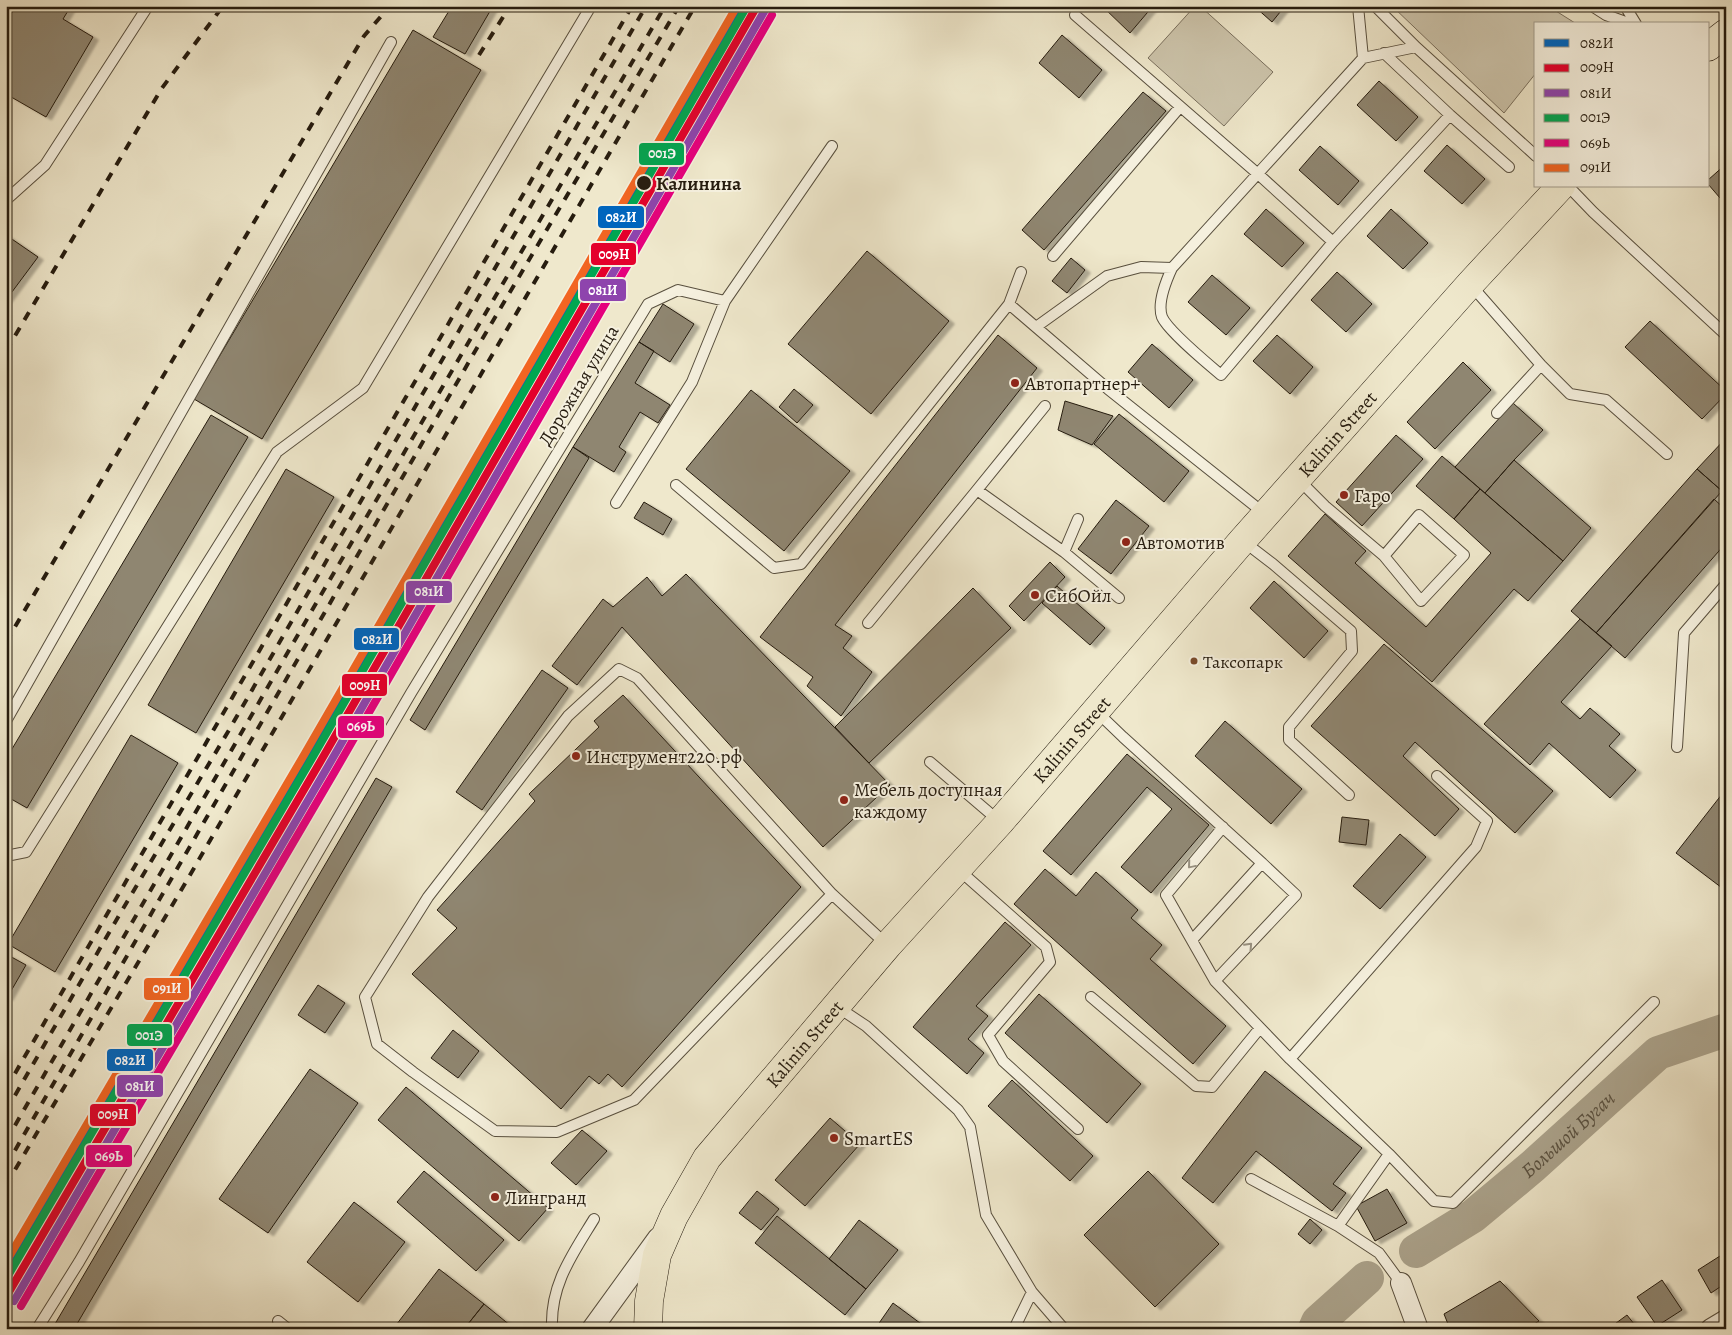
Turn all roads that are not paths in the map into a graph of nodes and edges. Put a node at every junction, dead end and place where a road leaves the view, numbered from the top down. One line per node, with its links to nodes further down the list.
1 (148, 6): 24 (lane)
2 (591, 6): 58 (lane)
3 (1358, 6): 15 (lane)
4 (1375, 6): 13 (lane)
5 (1592, 6): 8 (lane)
6 (1625, 6): 9 (lane)
7 (1075, 14): 16 (lane)
8 (1625, 22)
9 (1635, 22)
10 (1726, 33): 12 (main road)
11 (391, 42): 51 (lane)
12 (1710, 45)
13 (1416, 47): 14 (lane); 19 (lane)
14 (1384, 53): 15 (lane); 17 (lane)
15 (1363, 58): 21 (lane)
16 (1180, 108): 21 (lane); 26 (lane)
17 (1450, 115): 20 (lane); 25 (lane)
18 (832, 146): 30 (lane)
19 (1534, 154)
20 (1509, 167)
21 (1258, 174): 25 (lane); 27 (lane)
22 (1559, 188): 29 (main road, Kalinin Street)
23 (1570, 188): 33 (lane)
24 (6, 200)
25 (1333, 242): 27 (lane)
26 (1053, 256)
27 (1172, 268): 32 (lane)
28 (1021, 272): 31 (lane)
29 (1470, 284): 34 (lane); 38 (main road, Kalinin Street)
30 (725, 301): 41 (lane); 80 (lane, Дорожная улица)
31 (1009, 304): 32 (lane); 39 (lane)
32 (1036, 327): 42 (lane)
33 (1726, 335)
34 (1541, 365): 36 (lane); 37 (lane)
35 (1044, 406): 40 (lane)
36 (1497, 413)
37 (1667, 454)
38 (1297, 478): 42 (main road, Kalinin Street); 46 (lane)
39 (676, 485)
40 (977, 490): 45 (lane); 49 (lane)
41 (616, 503)
42 (1265, 515): 44 (main road, Kalinin Street)
43 (1078, 519): 45 (lane)
44 (1242, 541): 50 (main road, Kalinin Street); 55 (lane)
45 (1064, 552): 48 (lane)
46 (1384, 556): 46 (lane)
47 (1726, 584): 52 (lane)
48 (1119, 598)
49 (868, 623)
50 (1095, 710): 56 (main road, Kalinin Street); 57 (lane)
51 (6, 721)
52 (1678, 747)
53 (930, 762): 56 (lane)
54 (1437, 776): 69 (lane)
55 (1349, 795)
56 (1000, 822): 60 (main road, Kalinin Street)
57 (1222, 827): 59 (lane); 62 (lane, one-way to 62)
58 (6, 856)
59 (1262, 863): 62 (lane); 64 (lane, one-way to 59)
60 (957, 869): 63 (main road, Kalinin Street); 70 (lane)
61 (832, 894): 61 (lane); 63 (lane)
62 (1192, 940): 64 (lane)
63 (888, 945): 67 (main road, Kalinin Street)
64 (1216, 981): 68 (lane)
65 (1091, 997): 68 (lane)
66 (1654, 1002): 71 (lane)
67 (836, 1006): 73 (main road, Kalinin Street); 77 (lane)
68 (1260, 1028): 69 (lane)
69 (1290, 1059): 71 (lane)
70 (1078, 1129)
71 (1389, 1154): 75 (lane)
72 (1251, 1179): 75 (lane)
73 (674, 1216): 83 (street); 84 (main road, Kalinin Street)
74 (594, 1219): 82 (lane)
75 (1338, 1226): 76 (lane)
76 (1401, 1283): 87 (street)
77 (1032, 1292): 85 (lane); 86 (lane)
78 (1726, 1320): 88 (street)
79 (278, 1321): 81 (lane)
80 (37, 1329)
81 (288, 1329)
82 (552, 1329)
83 (592, 1329)
84 (648, 1329)
85 (1014, 1329)
86 (1064, 1329)
87 (1418, 1329)
88 (1711, 1329)

